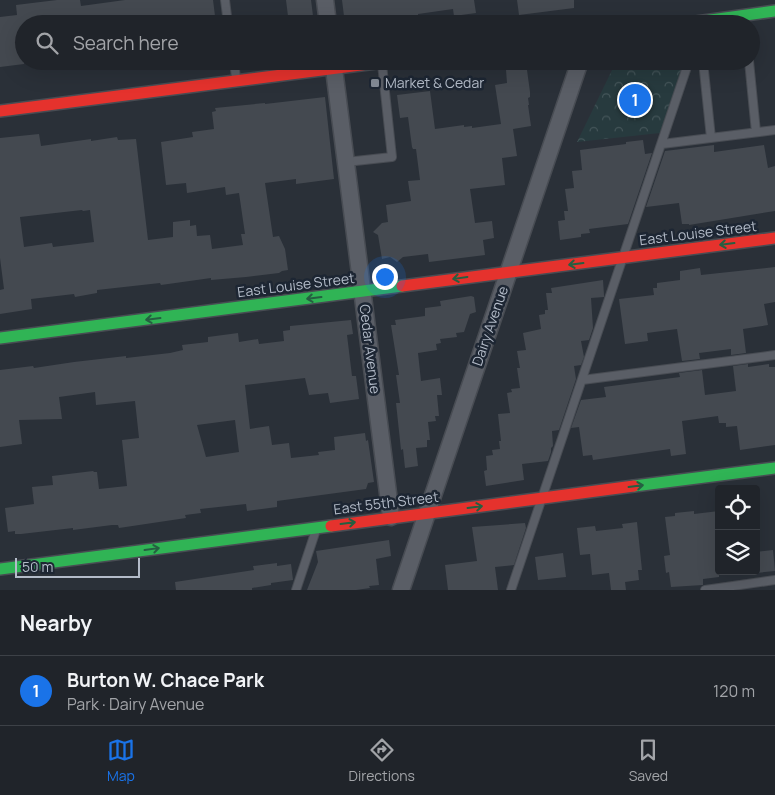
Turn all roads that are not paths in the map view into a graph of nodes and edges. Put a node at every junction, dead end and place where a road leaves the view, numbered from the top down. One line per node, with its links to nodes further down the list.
1 (225, 0): 4 (lane)
2 (325, 0): 5 (street)
3 (775, 11): 6 (street)
4 (227, 15)
5 (327, 15)
6 (760, 16)
7 (235, 70): 15 (lane)
8 (301, 70): 15 (street)
9 (334, 70): 21 (street, Cedar Avenue)
10 (387, 70): 21 (lane)
11 (577, 70): 24 (street, Dairy Avenue)
12 (686, 70): 20 (lane)
13 (704, 70): 19 (lane)
14 (750, 70): 18 (lane)
15 (236, 80): 16 (street)
16 (0, 111)
17 (775, 130): 18 (lane)
18 (756, 132): 19 (lane)
19 (711, 138): 20 (lane)
20 (662, 144): 23 (lane)
21 (346, 162): 25 (street, Cedar Avenue)
22 (775, 238): 23 (street, East Louise Street, one-way to 23)
23 (624, 258): 24 (street, East Louise Street, one-way to 24); 28 (lane)
24 (509, 272): 25 (street, East Louise Street, one-way to 25); 31 (street, Dairy Avenue)
25 (362, 292): 26 (street, East Louise Street, one-way to 26); 32 (street, Cedar Avenue)
26 (0, 338)
27 (775, 355): 28 (lane)
28 (582, 380): 30 (lane)
29 (775, 468): 30 (street, East 55th Street, one-way to 29)
30 (541, 498): 31 (street, East 55th Street, one-way to 30); 38 (lane)
31 (426, 513): 32 (street, East 55th Street); 37 (street, Dairy Avenue)
32 (391, 517): 33 (street, East 55th Street, one-way to 32)
33 (317, 527): 34 (street, East 55th Street, one-way to 33); 36 (lane)
34 (0, 569)
35 (775, 580): 39 (lane)
36 (296, 590)
37 (402, 590)
38 (511, 590)
39 (705, 590)

